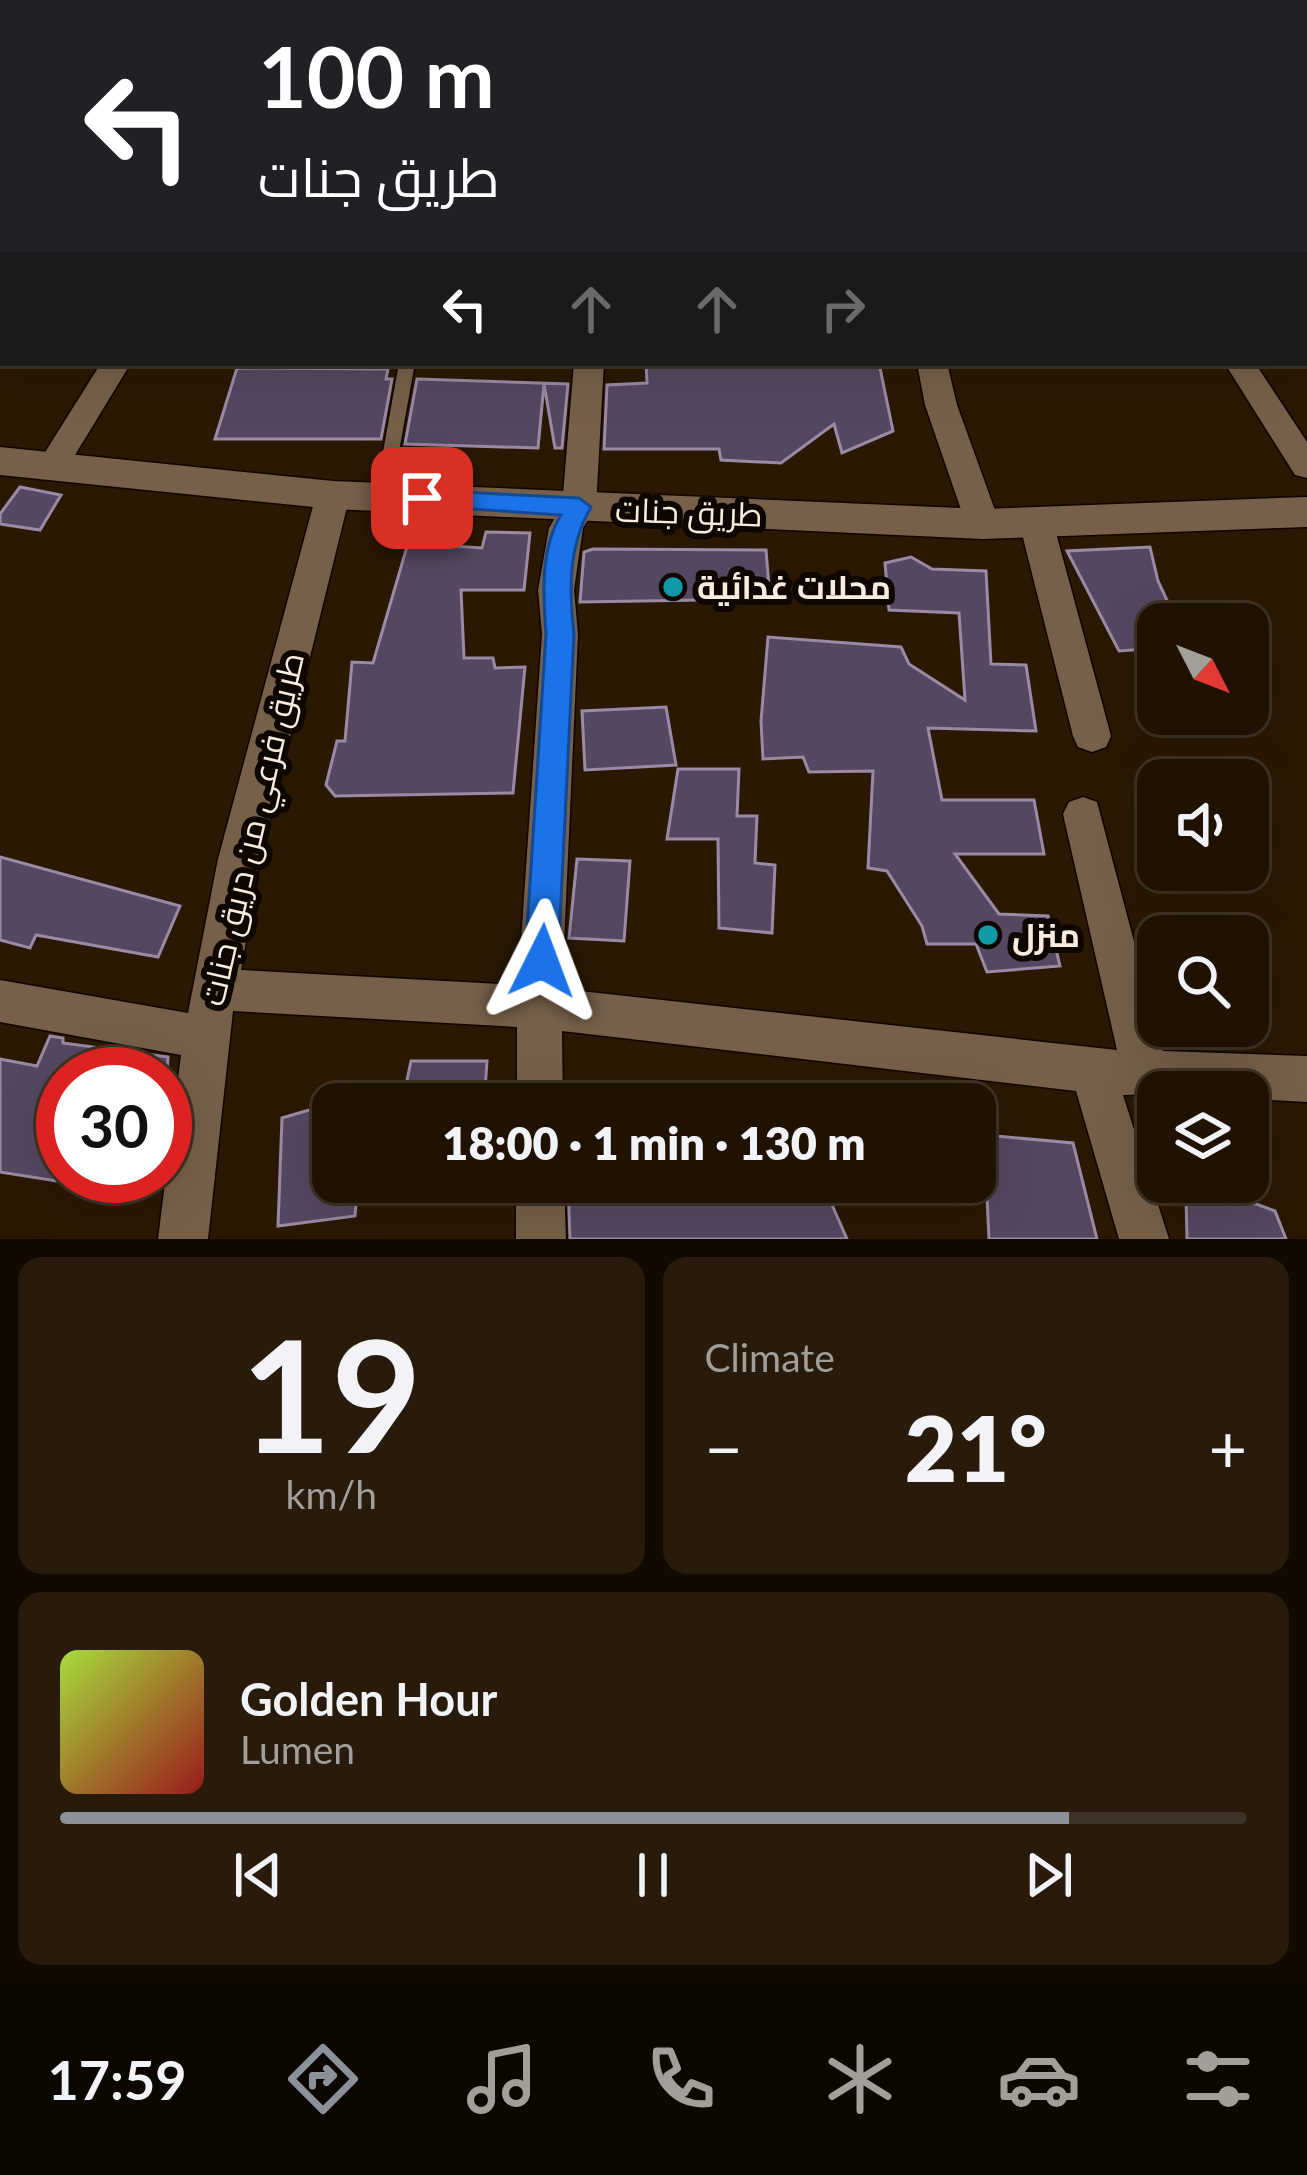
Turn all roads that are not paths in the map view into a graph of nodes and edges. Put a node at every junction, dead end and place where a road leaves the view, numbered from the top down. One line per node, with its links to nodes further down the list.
1 (114, 366): 7 (street)
2 (406, 366): 10 (lane)
3 (590, 366): 11 (street)
4 (933, 366): 14 (street)
5 (1242, 367): 8 (street)
6 (0, 460): 7 (street, طريق جنات)
7 (53, 465): 9 (street, طريق جنات)
8 (1307, 467)
9 (333, 495): 10 (street, طريق جنات); 17 (street, طريق فرعي من دريق جنات)
10 (383, 496): 11 (street, طريق جنات)
11 (579, 507): 14 (street, طريق جنات); 19 (street)
12 (1307, 512): 13 (street, طريق جنات)
13 (1036, 522): 14 (street, طريق جنات); 15 (street)
14 (983, 524)
15 (1092, 736)
16 (1083, 814): 22 (street)
17 (214, 989): 19 (street); 20 (street, طريق فرعي من دريق جنات)
18 (0, 1000): 20 (street)
19 (539, 1007): 21 (street); 26 (street)
20 (206, 1038): 28 (street, طريق فرعي من دريق جنات)
21 (1094, 1071): 23 (street); 30 (street)
22 (1145, 1071)
23 (1137, 1074)
24 (1269, 1078): 25 (street)
25 (1307, 1079)
26 (540, 1083)
27 (541, 1203): 29 (street)
28 (183, 1239)
29 (541, 1239)
30 (1144, 1239)

